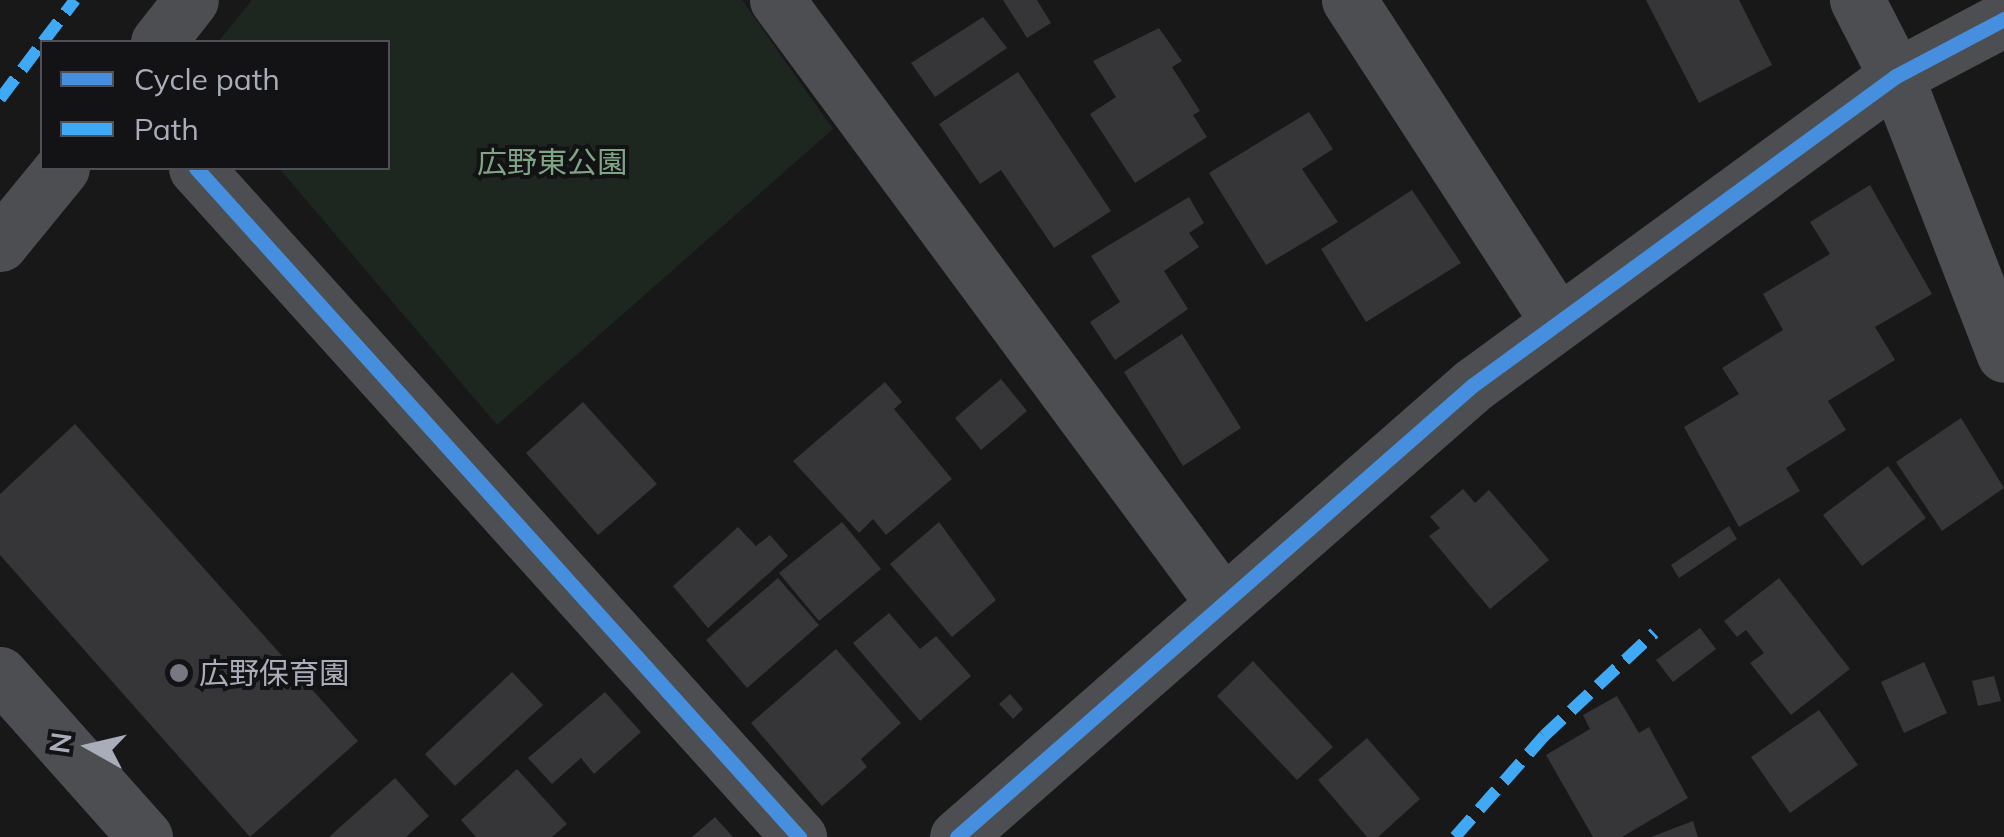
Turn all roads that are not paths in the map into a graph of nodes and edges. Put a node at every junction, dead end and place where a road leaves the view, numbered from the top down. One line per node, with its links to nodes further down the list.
1 (191, 0): 6 (street)
2 (777, 0): 13 (street)
3 (1349, 0): 11 (street)
4 (1857, 0): 7 (street)
5 (2004, 19): 7 (street)
6 (160, 40)
7 (1896, 76): 11 (street); 12 (street)
8 (60, 170): 10 (street)
9 (198, 170): 16 (street)
10 (0, 244)
11 (1557, 320): 13 (street)
12 (2004, 356)
13 (1224, 603): 17 (street)
14 (0, 674): 15 (street)
15 (145, 837)
16 (799, 837)
17 (957, 837)

